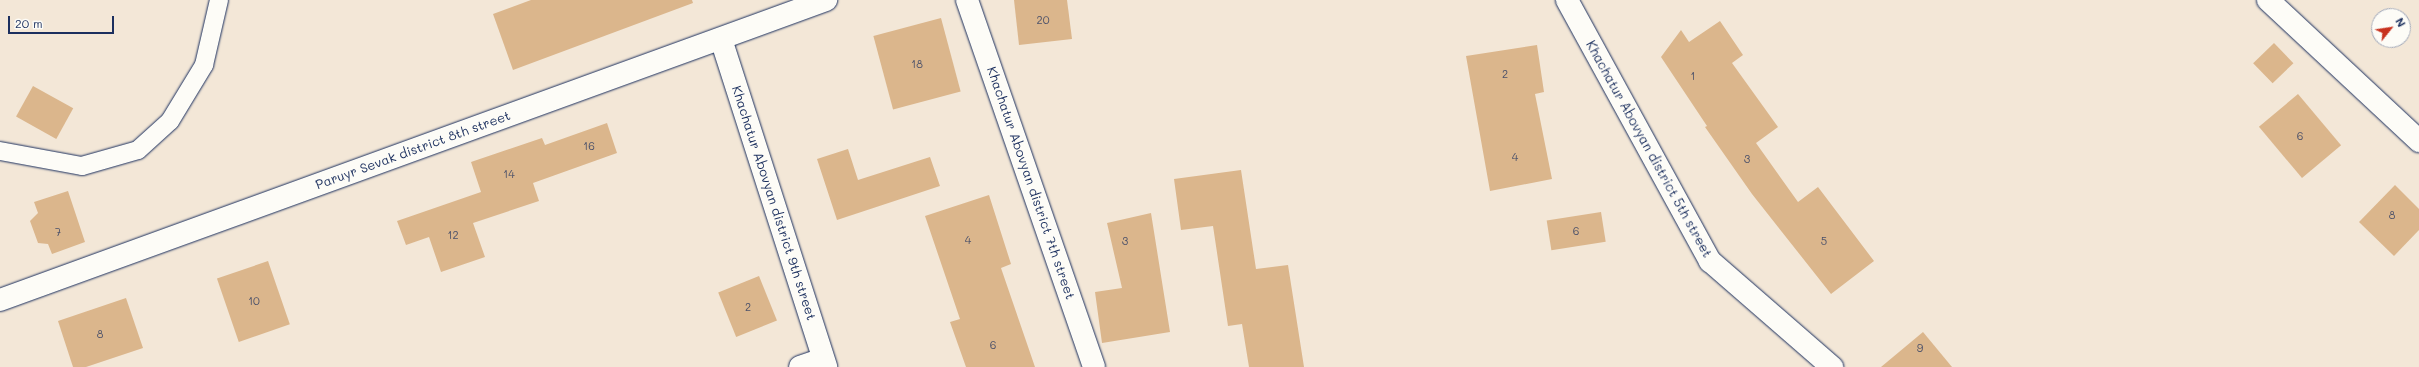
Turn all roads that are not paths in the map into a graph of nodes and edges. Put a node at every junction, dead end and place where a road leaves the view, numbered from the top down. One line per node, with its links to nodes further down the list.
1 (220, 0): 8 (lane)
2 (826, 0): 6 (street, Paruyr Sevak district 8th street)
3 (968, 0): 12 (street, Khachatur Abovyan district 7th street)
4 (1567, 0): 13 (street, Khachatur Abovyan district 5th street)
5 (2268, 0): 7 (street)
6 (721, 39): 9 (street, Paruyr Sevak district 8th street); 10 (street, Khachatur Abovyan district 9th street)
7 (2419, 141)
8 (0, 151)
9 (0, 300)
10 (824, 363): 11 (street)
11 (800, 367)
12 (1094, 367)
13 (1832, 367)

